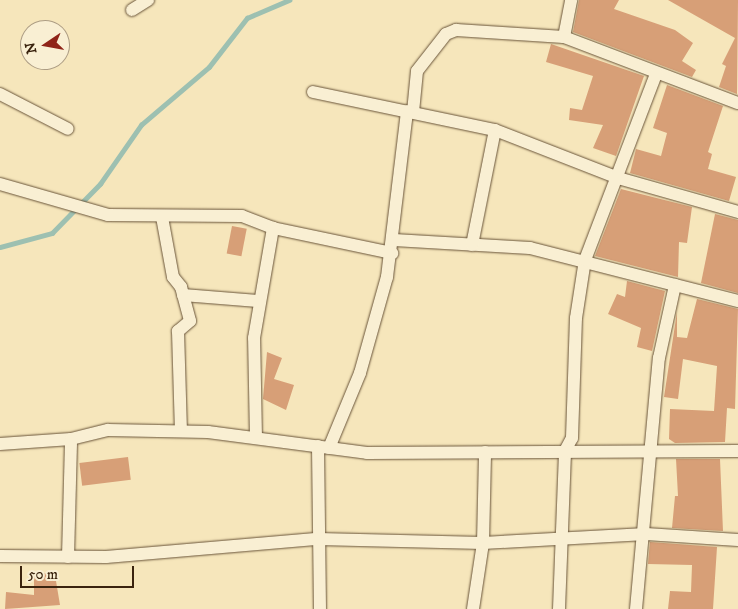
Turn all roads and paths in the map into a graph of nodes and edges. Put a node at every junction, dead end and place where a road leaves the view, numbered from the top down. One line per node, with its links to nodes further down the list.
1 (148, 0): 3 (street)
2 (571, 0): 4 (street)
3 (132, 10)
4 (564, 37): 5 (street); 9 (street)
5 (656, 74): 8 (street); 12 (street)
6 (313, 92): 9 (street)
7 (0, 94): 10 (street)
8 (738, 103)
9 (410, 111): 11 (street); 18 (street)
10 (68, 129)
11 (495, 130): 12 (street); 17 (street)
12 (618, 178): 14 (street); 19 (street)
13 (0, 184): 15 (street)
14 (738, 212)
15 (162, 217): 16 (street); 21 (street)
16 (273, 228): 18 (street); 22 (street)
17 (472, 244): 18 (street); 19 (street)
18 (393, 246): 28 (street)
19 (585, 260): 20 (street); 30 (street)
20 (675, 285): 23 (street); 29 (street)
21 (183, 295): 22 (street); 24 (street)
22 (258, 301): 25 (street)
23 (738, 301)
24 (182, 431): 25 (street); 26 (street)
25 (256, 438): 28 (street)
26 (71, 439): 27 (street); 39 (street)
27 (0, 444)
28 (323, 447): 32 (street); 34 (street)
29 (652, 449): 30 (street); 31 (street); 33 (street)
30 (565, 451): 32 (street); 35 (street)
31 (738, 451)
32 (485, 452): 37 (street)
33 (646, 534): 35 (street); 36 (street); 43 (street)
34 (318, 539): 37 (street); 39 (street); 40 (street)
35 (558, 540): 37 (street); 42 (street)
36 (738, 540)
37 (483, 543): 41 (street)
38 (0, 556): 39 (street)
39 (68, 557)
40 (320, 609)
41 (473, 609)
42 (559, 609)
43 (636, 609)

